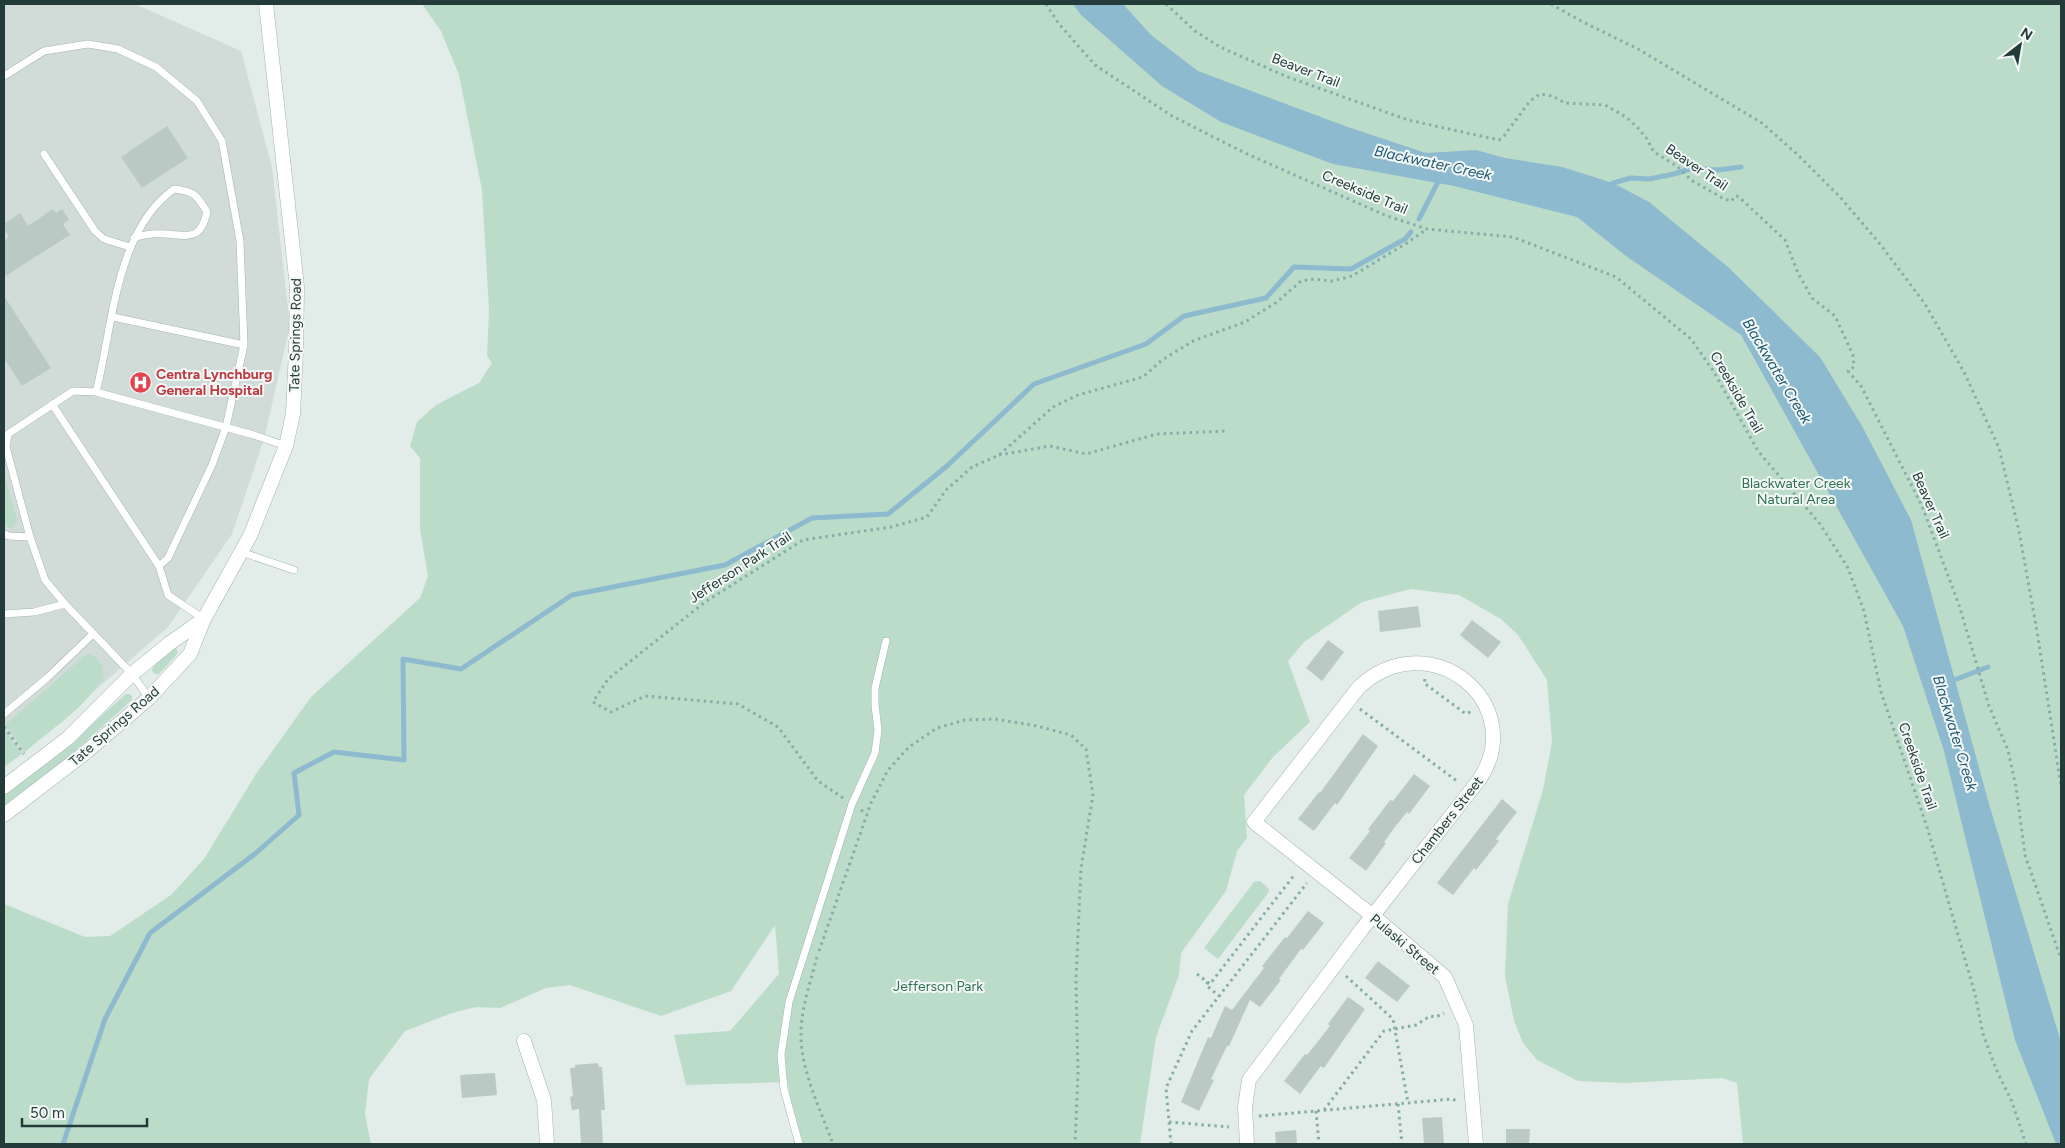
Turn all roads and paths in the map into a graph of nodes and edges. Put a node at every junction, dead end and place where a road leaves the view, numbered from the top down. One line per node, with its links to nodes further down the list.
1 (266, 4): 16 (street, Tate Springs Road)
2 (1046, 4): 7 (path, Creekside Trail)
3 (1166, 4): 45 (path, Beaver Trail)
4 (1551, 4): 37 (path)
5 (4, 76): 11 (lane)
6 (44, 154): 9 (lane)
7 (1428, 228): 17 (path, Jefferson Park Trail); 70 (path, Creekside Trail)
8 (134, 238): 8 (lane); 9 (lane)
9 (130, 247): 10 (lane)
10 (112, 317): 11 (lane); 12 (lane)
11 (244, 345): 14 (lane)
12 (96, 392): 13 (lane); 14 (lane)
13 (52, 404): 19 (lane); 21 (lane)
14 (226, 427): 16 (lane); 21 (lane)
15 (1227, 431): 17 (path)
16 (286, 446): 20 (street, Tate Springs Road)
17 (999, 455): 39 (path, Jefferson Park Trail)
18 (4, 534): 19 (lane)
19 (30, 537): 23 (lane)
20 (241, 552): 22 (lane); 25 (street, Tate Springs Road)
21 (159, 566): 25 (lane)
22 (294, 570)
23 (65, 604): 24 (lane); 26 (lane)
24 (4, 614)
25 (204, 619): 28 (street, Tate Springs Road); 30 (street, Tate Springs Road)
26 (93, 634): 28 (lane); 33 (lane)
27 (886, 641): 62 (lane)
28 (132, 674): 30 (lane); 38 (street, Tate Springs Road)
29 (1426, 676): 32 (path)
30 (149, 698): 40 (street, Tate Springs Road)
31 (1359, 708): 36 (path)
32 (1473, 711)
33 (4, 714)
34 (4, 727): 35 (path)
35 (25, 754)
36 (1457, 781)
37 (2061, 786)
38 (4, 788)
39 (835, 793)
40 (4, 815)
41 (1254, 822): 44 (street, Pulaski Street); 44 (street, Chambers Street)
42 (1295, 874): 48 (path)
43 (1307, 883): 49 (path)
44 (1372, 916): 66 (street, Chambers Street); 69 (street, Pulaski Street)
45 (2061, 959)
46 (1343, 973): 51 (path)
47 (1197, 974): 48 (path)
48 (1208, 982): 49 (path)
49 (1219, 996): 59 (path)
50 (1446, 1007): 51 (path)
51 (1395, 1029): 54 (path); 56 (path)
52 (524, 1041): 61 (street)
53 (1459, 1102): 54 (path)
54 (1408, 1103): 55 (path)
55 (1398, 1104): 56 (path); 68 (path)
56 (1324, 1110): 57 (path)
57 (1316, 1111): 58 (path); 67 (path)
58 (1256, 1116)
59 (1169, 1122): 60 (path); 65 (path)
60 (1229, 1127)
61 (547, 1144)
62 (799, 1144)
63 (833, 1144): 64 (path)
64 (1075, 1144)
65 (1171, 1144)
66 (1247, 1144)
67 (1319, 1144)
68 (1402, 1144)
69 (1476, 1144)
70 (2026, 1144)

